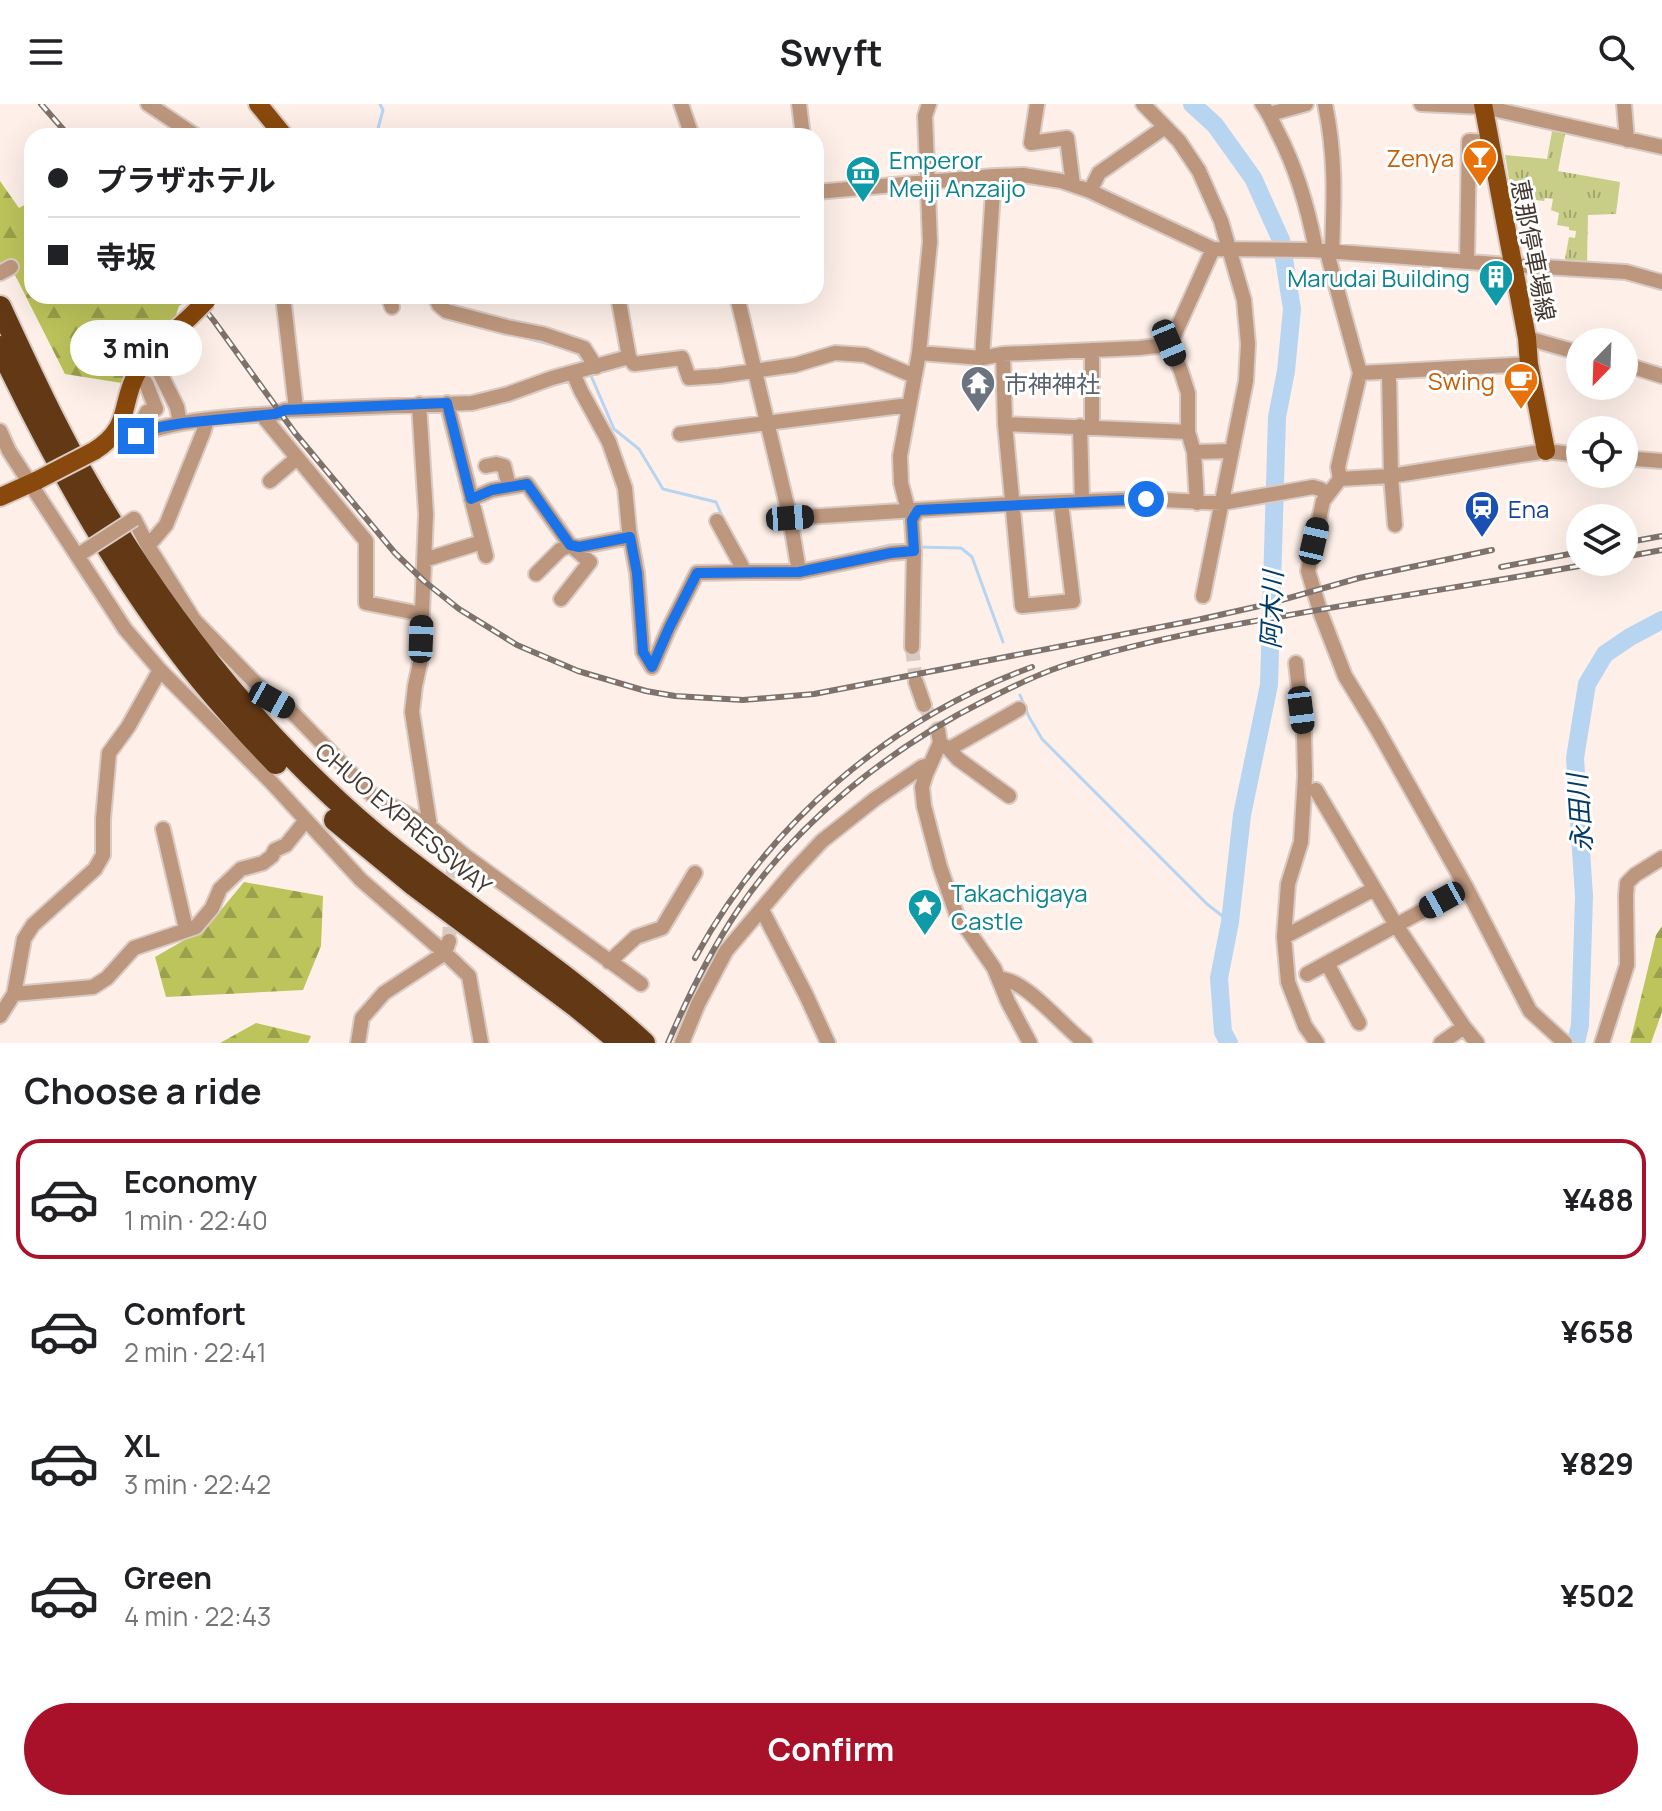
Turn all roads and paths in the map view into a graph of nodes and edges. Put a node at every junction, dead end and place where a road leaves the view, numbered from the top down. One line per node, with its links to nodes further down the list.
1 (148, 104): 15 (street)
2 (258, 104): 16 (main road)
3 (681, 104): 17 (street)
4 (799, 104): 18 (street)
5 (929, 104): 23 (street)
6 (1037, 104): 24 (street)
7 (1143, 104): 14 (street)
8 (1306, 104): 13 (street)
9 (1325, 104): 30 (street)
10 (1421, 104): 12 (street)
11 (1624, 104): 19 (street)
12 (1483, 106): 19 (street); 20 (main road, 恵那停車場線)
13 (1266, 109): 29 (street)
14 (1165, 127): 26 (street); 28 (street)
15 (184, 128)
16 (278, 128)
17 (689, 128)
18 (802, 128)
19 (1627, 140): 21 (street)
20 (1490, 142): 31 (street); 32 (main road, 恵那停車場線)
21 (1662, 147)
22 (994, 176): 23 (street); 24 (street); 49 (street)
23 (927, 181): 25 (street); 45 (street)
24 (1073, 185): 26 (street)
25 (824, 191)
26 (1090, 191): 27 (street)
27 (1213, 249): 28 (street); 41 (street)
28 (1228, 249): 29 (street); 73 (street)
29 (1314, 250): 30 (street)
30 (1332, 251): 31 (street); 56 (street)
31 (1467, 262): 32 (street)
32 (1512, 265): 33 (street); 40 (main road, 恵那停車場線)
33 (1662, 282)
34 (203, 304): 47 (main road, bridge)
35 (284, 304): 63 (street)
36 (439, 304): 51 (street)
37 (619, 304): 48 (street)
38 (739, 304): 53 (street)
39 (0, 307): 144 (highway, CHUO EXPRESSWAY)
40 (1527, 338): 43 (street); 50 (main road, 恵那停車場線)
41 (1169, 343): 44 (street); 71 (street)
42 (0, 347): 144 (highway, CHUO EXPRESSWAY)
43 (1566, 349)
44 (1092, 350): 46 (street); 69 (street)
45 (919, 353): 49 (street); 57 (street)
46 (1003, 354): 49 (street); 68 (street)
47 (151, 355): 66 (street); 84 (main road, bridge)
48 (629, 357): 51 (street); 53 (street)
49 (982, 358)
50 (1529, 364): 54 (street); 74 (main road, 恵那停車場線)
51 (596, 367): 55 (street)
52 (1638, 368): 58 (street)
53 (755, 370): 57 (street); 67 (street)
54 (1389, 372): 56 (street); 81 (street)
55 (573, 373): 60 (street); 98 (street)
56 (1360, 373): 82 (street)
57 (914, 376): 62 (street)
58 (1662, 376)
59 (146, 383): 66 (street)
60 (447, 403): 61 (street); 88 (street)
61 (419, 404): 63 (street); 103 (street)
62 (909, 405): 67 (street); 94 (street)
63 (296, 409): 64 (street)
64 (262, 415): 65 (street); 77 (street)
65 (207, 420): 66 (street); 100 (street)
66 (180, 423)
67 (769, 423): 72 (street); 95 (street)
68 (1005, 424): 69 (street); 93 (street)
69 (1086, 426): 71 (street); 89 (street)
70 (0, 431): 84 (street)
71 (1188, 432): 75 (street)
72 (680, 434)
73 (1231, 451): 75 (street); 92 (street)
74 (1546, 451): 76 (street); 81 (street)
75 (1194, 452): 91 (street)
76 (1566, 453)
77 (297, 458): 83 (street); 109 (street)
78 (1638, 459): 79 (street)
79 (1662, 461)
80 (486, 466): 85 (street)
81 (1391, 476): 82 (street); 97 (street)
82 (1340, 479): 86 (street)
83 (270, 481)
84 (34, 482): 87 (main road); 102 (street)
85 (509, 487): 88 (street); 99 (street)
86 (1328, 494): 92 (street); 127 (street)
87 (0, 497)
88 (471, 499): 103 (street)
89 (1082, 501): 90 (street); 91 (street)
90 (1061, 503): 93 (street); 93 (street)
91 (1197, 503): 92 (street)
92 (1222, 503): 107 (street)
93 (1011, 504): 94 (street)
94 (913, 510): 95 (street); 101 (street)
95 (790, 518): 105 (street)
96 (717, 521): 104 (street)
97 (1395, 525)
98 (630, 537): 99 (street); 104 (street)
99 (570, 545): 106 (street); 108 (street)
100 (148, 546): 102 (street, bridge); 121 (street)
101 (914, 546): 105 (street); 110 (street)
102 (81, 554): 112 (street)
103 (424, 560): 109 (street)
104 (745, 572): 105 (street)
105 (799, 572)
106 (536, 574)
107 (1203, 596)
108 (561, 599)
109 (422, 614): 121 (street)
110 (912, 647)
111 (1296, 663): 132 (street)
112 (160, 670): 120 (street); 139 (street)
113 (916, 682): 114 (street)
114 (924, 705)
115 (1019, 709): 116 (street)
116 (942, 741): 117 (street); 119 (street)
117 (929, 765): 129 (street); 137 (street)
118 (1316, 790): 128 (street)
119 (1009, 796)
120 (306, 820): 131 (street); 133 (street)
121 (430, 827): 123 (street)
122 (163, 829): 131 (street)
123 (464, 855): 125 (street); 134 (street)
124 (1662, 858): 154 (street)
125 (453, 869)
126 (695, 873): 134 (street)
127 (1466, 887): 130 (street); 143 (street)
128 (1374, 889): 130 (street); 132 (street)
129 (762, 910): 147 (street); 148 (street)
130 (1396, 925): 135 (street); 142 (street)
131 (186, 929): 139 (street)
132 (1284, 937): 151 (street)
133 (447, 947): 145 (street); 146 (street)
134 (609, 962): 138 (street)
135 (1327, 963): 136 (street); 141 (street)
136 (1307, 974)
137 (999, 979): 149 (street); 150 (street)
138 (641, 984)
139 (14, 994): 140 (street)
140 (0, 1016)
141 (1359, 1023)
142 (1464, 1027): 152 (street); 153 (street)
143 (1561, 1038)
144 (634, 1041)
145 (358, 1043)
146 (481, 1043)
147 (682, 1043)
148 (828, 1043)
149 (1030, 1043)
150 (1085, 1043)
151 (1317, 1043)
152 (1441, 1043)
153 (1477, 1043)
154 (1602, 1043)

